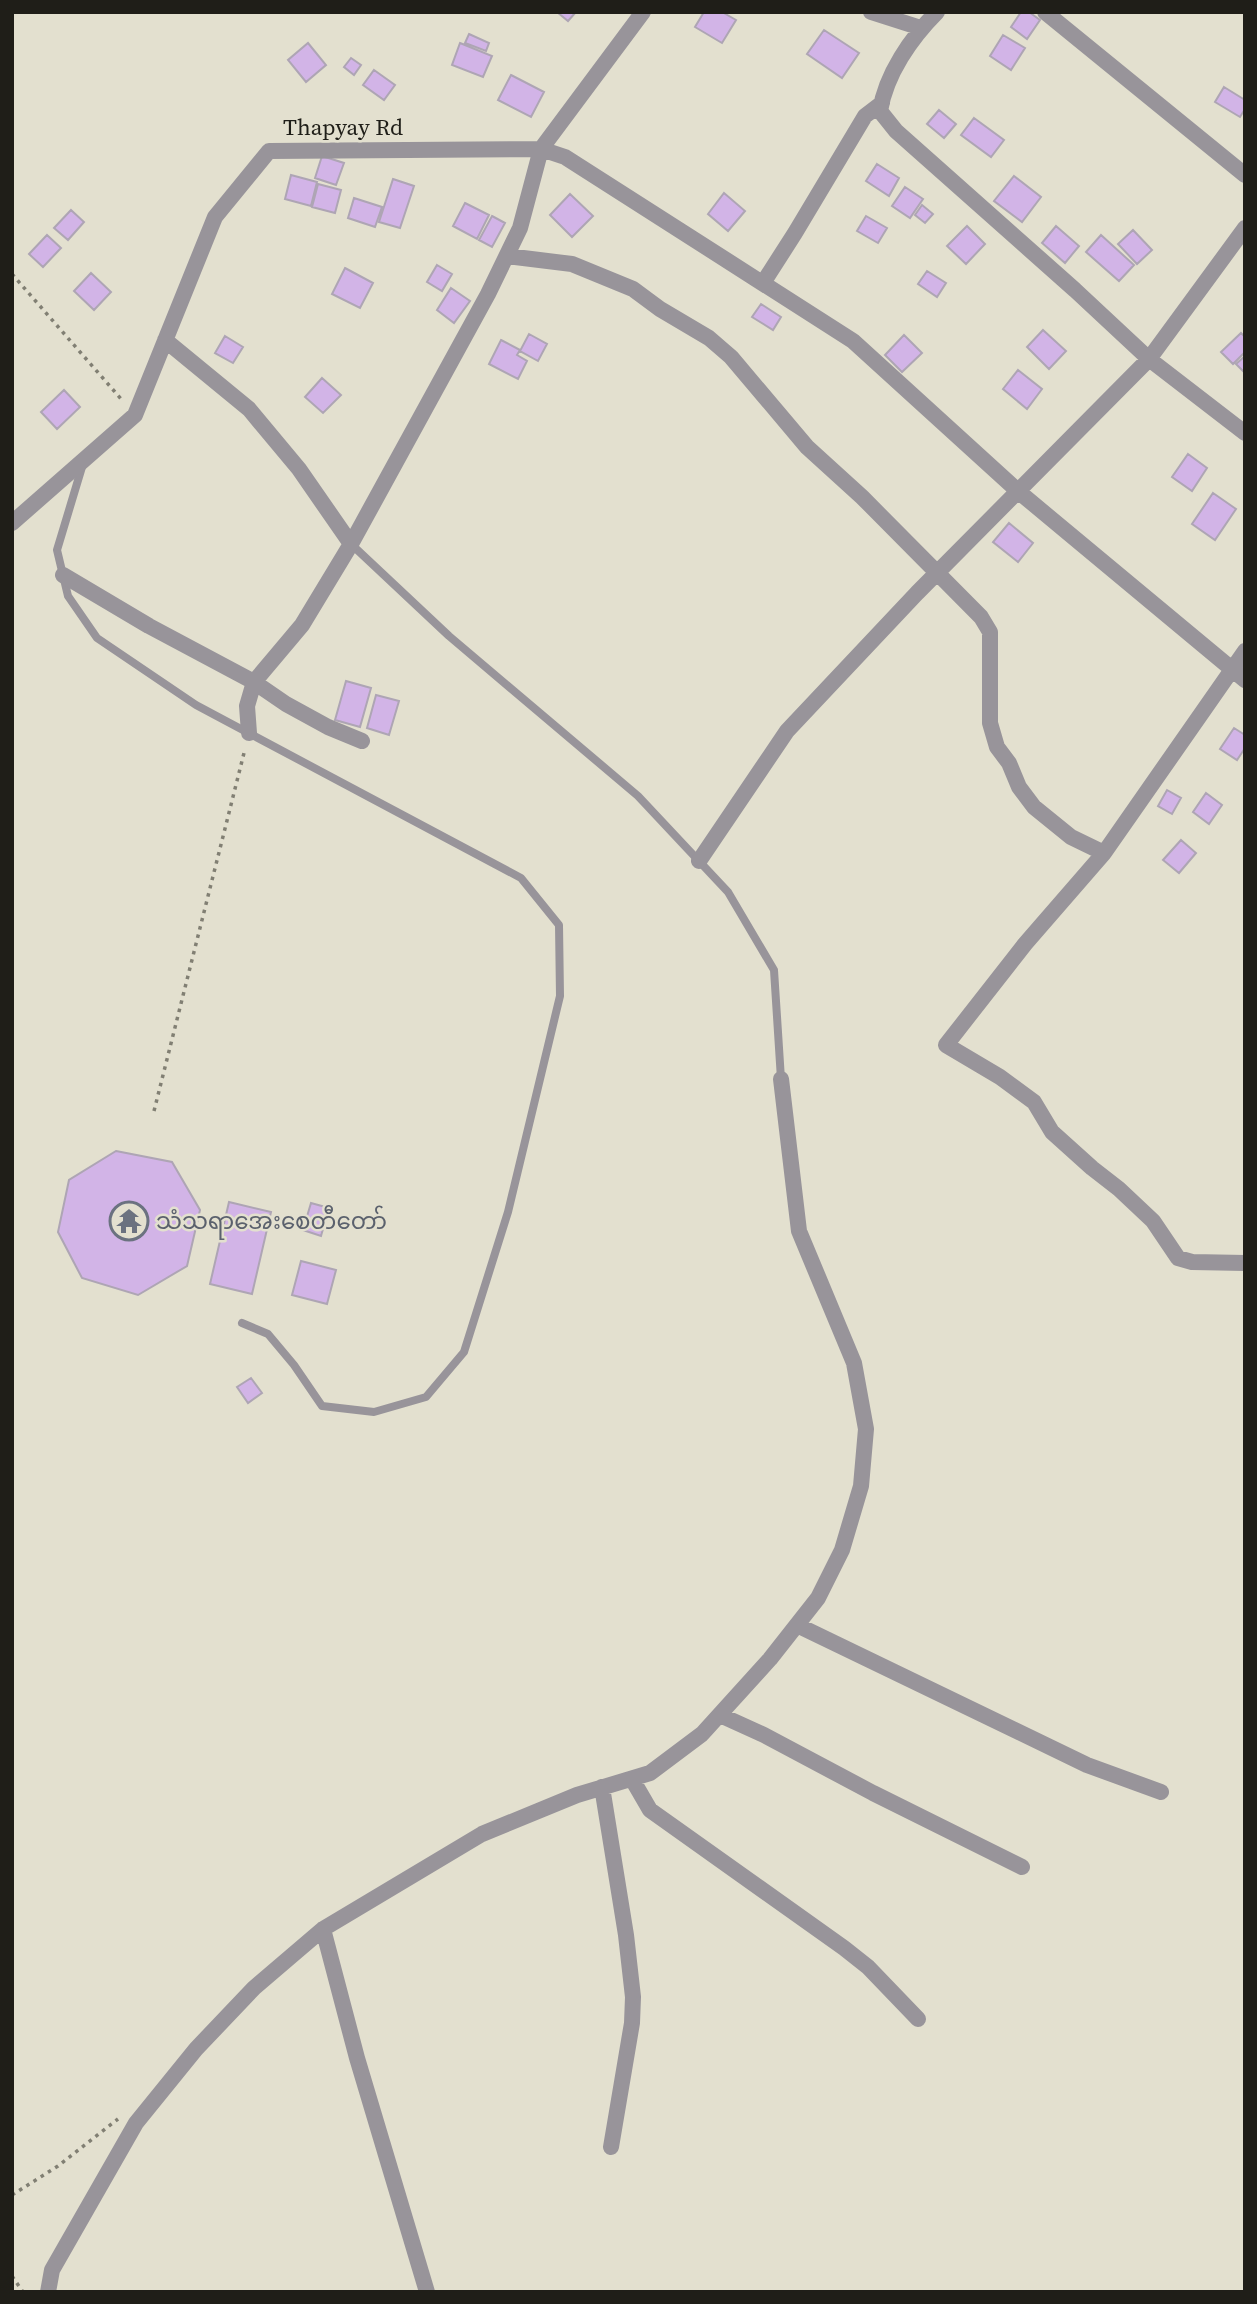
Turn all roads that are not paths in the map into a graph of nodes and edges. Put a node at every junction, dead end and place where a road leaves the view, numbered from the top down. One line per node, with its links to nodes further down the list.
1 (643, 12): 7 (street)
2 (871, 12): 5 (street)
3 (937, 12): 5 (street)
4 (1045, 12): 8 (street)
5 (921, 28): 6 (street)
6 (882, 103): 11 (street); 13 (street)
7 (541, 149): 10 (street); 11 (street); 12 (street, Thapyay Rd)
8 (1245, 175)
9 (1245, 228): 13 (street)
10 (507, 256): 18 (street); 19 (street)
11 (763, 283): 16 (street)
12 (166, 340): 15 (street, Thapyay Rd); 18 (street)
13 (1149, 359): 14 (street); 16 (street)
14 (1245, 433)
15 (84, 460): 17 (street, Thapyay Rd); 20 (lane)
16 (1019, 492): 19 (street); 22 (street)
17 (12, 523)
18 (351, 544): 23 (street); 27 (lane)
19 (936, 574): 26 (street); 27 (street)
20 (63, 575): 23 (street); 24 (lane)
21 (1245, 651): 22 (street)
22 (1239, 676): 26 (street)
23 (254, 682): 24 (street); 25 (street)
24 (249, 733): 30 (lane)
25 (362, 741)
26 (1104, 853): 29 (street)
27 (699, 861): 28 (lane)
28 (781, 1079): 31 (street)
29 (1245, 1263)
30 (242, 1323)
31 (797, 1625): 32 (street); 35 (street)
32 (720, 1715): 33 (street); 36 (street)
33 (632, 1779): 34 (street); 38 (street)
34 (602, 1787): 37 (street); 39 (street)
35 (1161, 1792)
36 (1022, 1867)
37 (323, 1929): 40 (street); 41 (street)
38 (918, 2019)
39 (611, 2147)
40 (48, 2292)
41 (427, 2292)

